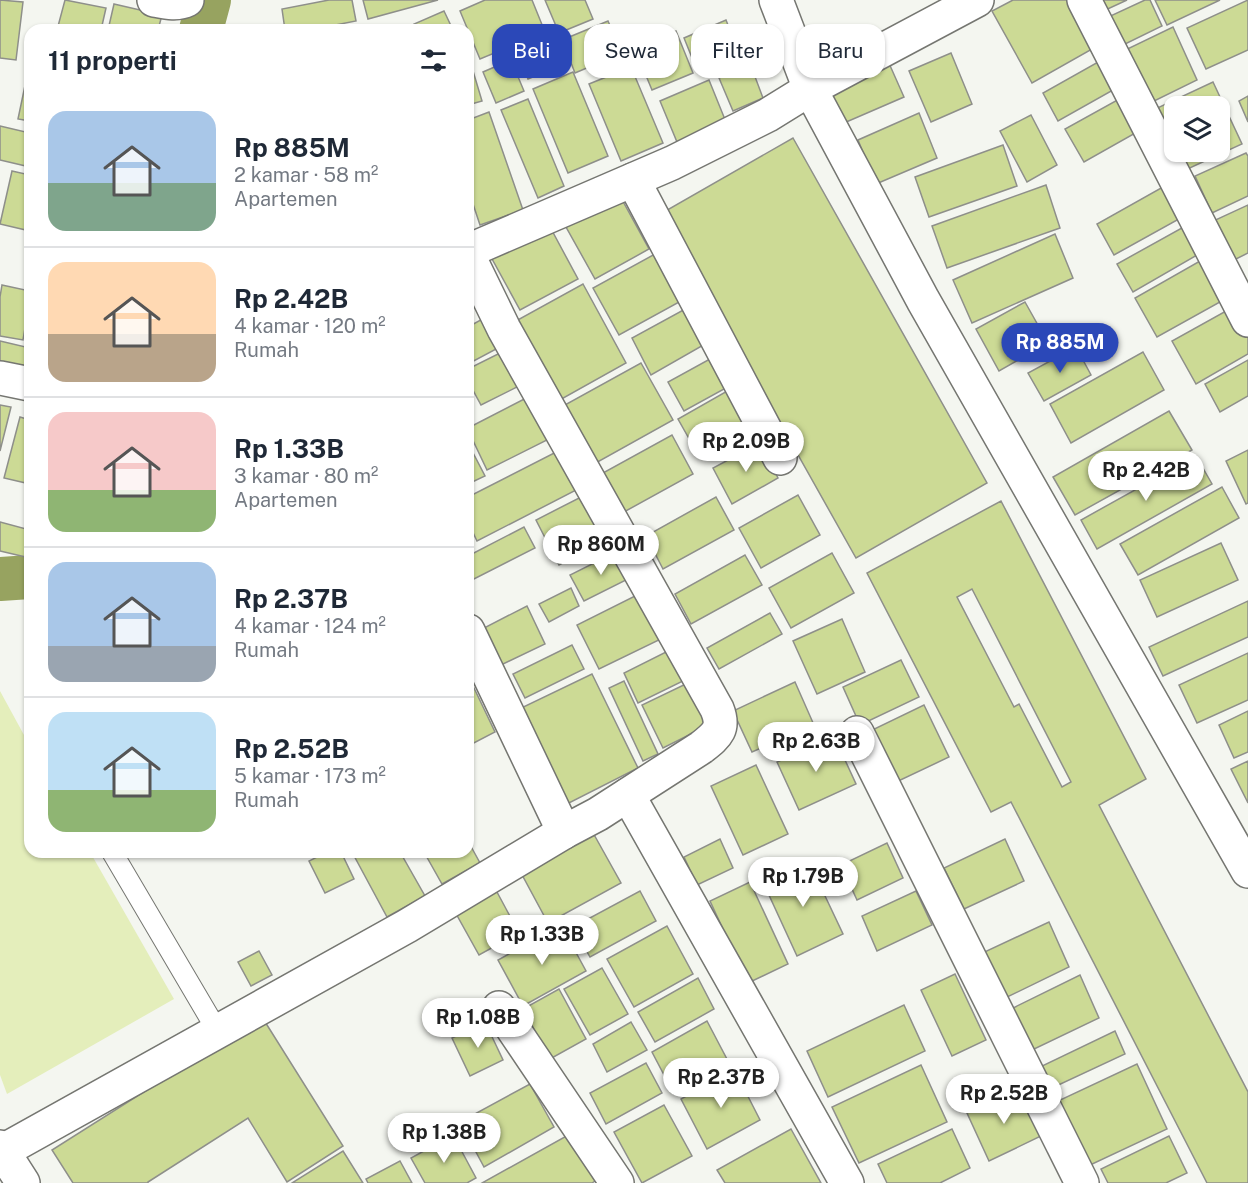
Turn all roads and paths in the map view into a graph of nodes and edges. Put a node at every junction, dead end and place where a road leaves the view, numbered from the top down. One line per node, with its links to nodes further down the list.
1 (776, 0): 4 (street)
2 (977, 0): 4 (street)
3 (1084, 0): 8 (street)
4 (810, 89): 5 (street); 17 (street)
5 (633, 180): 6 (street); 11 (street)
6 (474, 250)
7 (474, 266): 14 (street)
8 (1248, 320)
9 (0, 378): 10 (street)
10 (24, 383)
11 (780, 458)
12 (474, 644): 15 (street)
13 (857, 733): 24 (street)
14 (628, 795): 15 (street); 23 (street)
15 (564, 832): 19 (street)
16 (116, 858): 19 (lane)
17 (1248, 871)
18 (499, 1008): 22 (street)
19 (218, 1032): 20 (street)
20 (1, 1149): 21 (street)
21 (23, 1183)
22 (617, 1183)
23 (847, 1183)
24 (1082, 1183)

